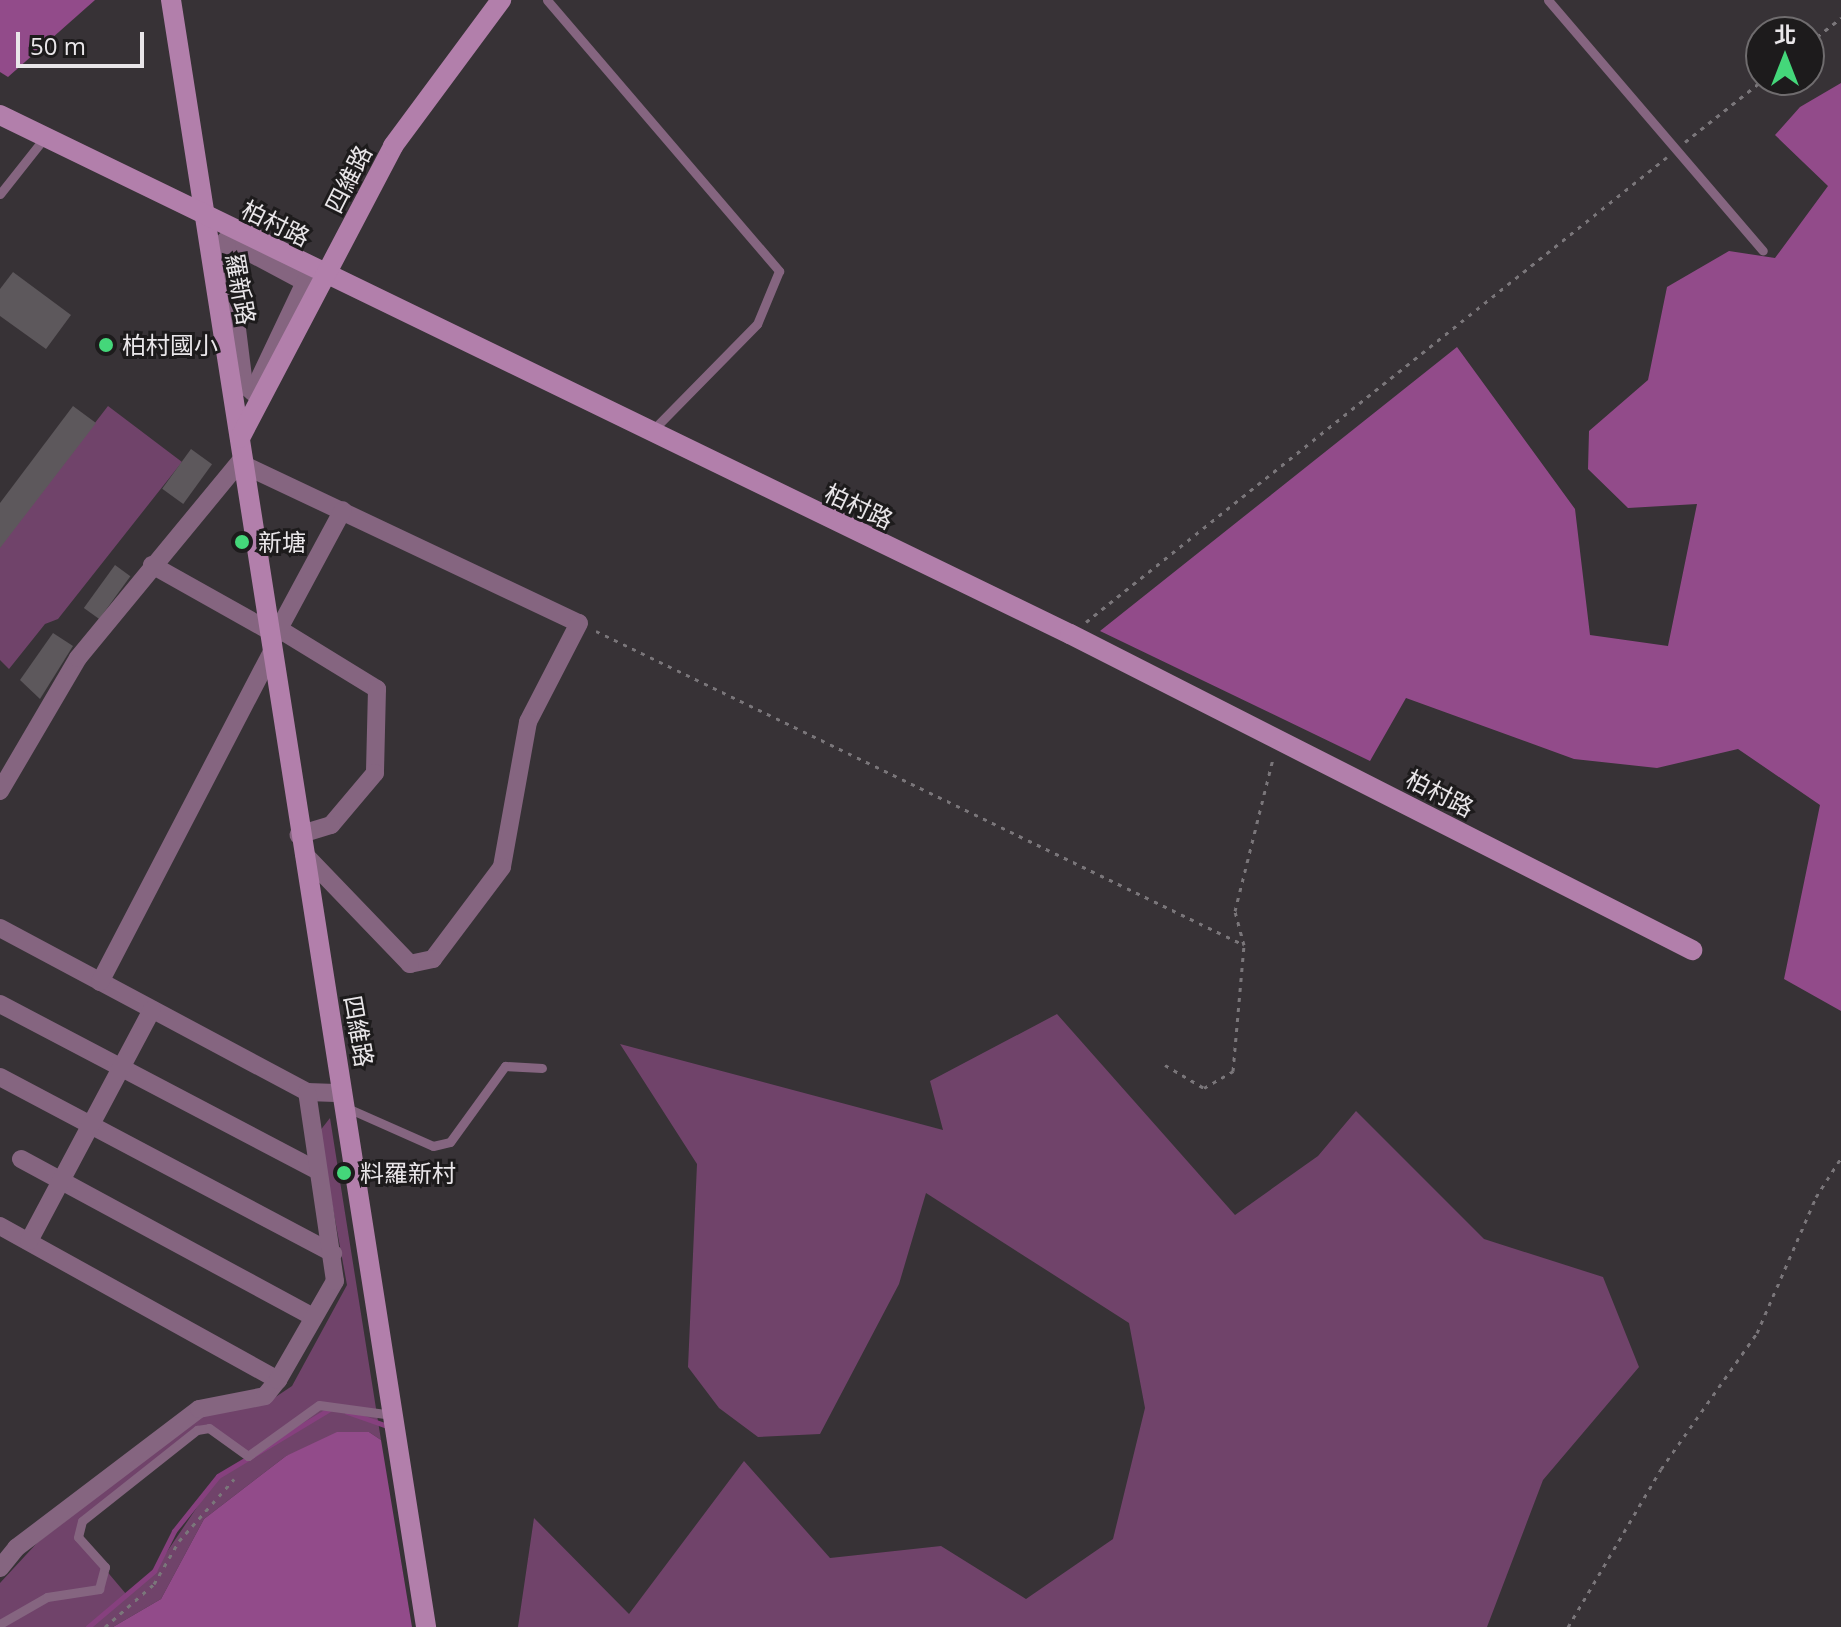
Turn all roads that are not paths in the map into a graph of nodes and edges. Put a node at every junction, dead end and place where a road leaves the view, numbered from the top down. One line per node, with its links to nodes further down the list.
1 (171, 0): 8 (street, 羅新路)
2 (501, 0): 11 (street, 四維路)
3 (547, 0): 12 (lane)
4 (1548, 0): 10 (lane)
5 (0, 115): 6 (street, 柏村路)
6 (45, 137): 7 (lane); 8 (street, 柏村路)
7 (0, 194)
8 (202, 215): 11 (street, 柏村路); 13 (street, 羅新路)
9 (226, 240): 9 (street)
10 (1763, 251)
11 (327, 276): 12 (street, 柏村路); 13 (street, 四維路)
12 (649, 435): 20 (street, 柏村路)
13 (242, 451): 14 (street); 15 (street); 16 (street, 四維路)
14 (343, 510): 16 (street); 18 (street)
15 (152, 565): 16 (street); 17 (street)
16 (272, 639): 18 (street, 四維路); 18 (street); 21 (street)
17 (0, 791)
18 (300, 843): 28 (street, 四維路)
19 (0, 928): 21 (street)
20 (1692, 950)
21 (100, 982): 23 (street)
22 (0, 1004): 24 (street)
23 (152, 1010): 24 (street); 27 (street)
24 (121, 1067): 29 (street); 31 (street)
25 (542, 1068): 28 (lane)
26 (0, 1077): 29 (street)
27 (307, 1092): 28 (street); 31 (street)
28 (344, 1100): 38 (street, 四維路)
29 (90, 1124): 32 (street); 35 (street)
30 (21, 1159): 32 (street)
31 (318, 1171): 35 (street)
32 (61, 1180): 34 (street); 36 (street)
33 (0, 1226): 34 (street)
34 (29, 1241): 37 (street)
35 (333, 1253): 36 (street)
36 (313, 1317): 37 (street)
37 (278, 1380): 39 (street)
38 (392, 1415): 41 (lane); 42 (street, 四維路)
39 (8, 1543): 40 (street)
40 (0, 1568)
41 (0, 1624)
42 (426, 1627)

